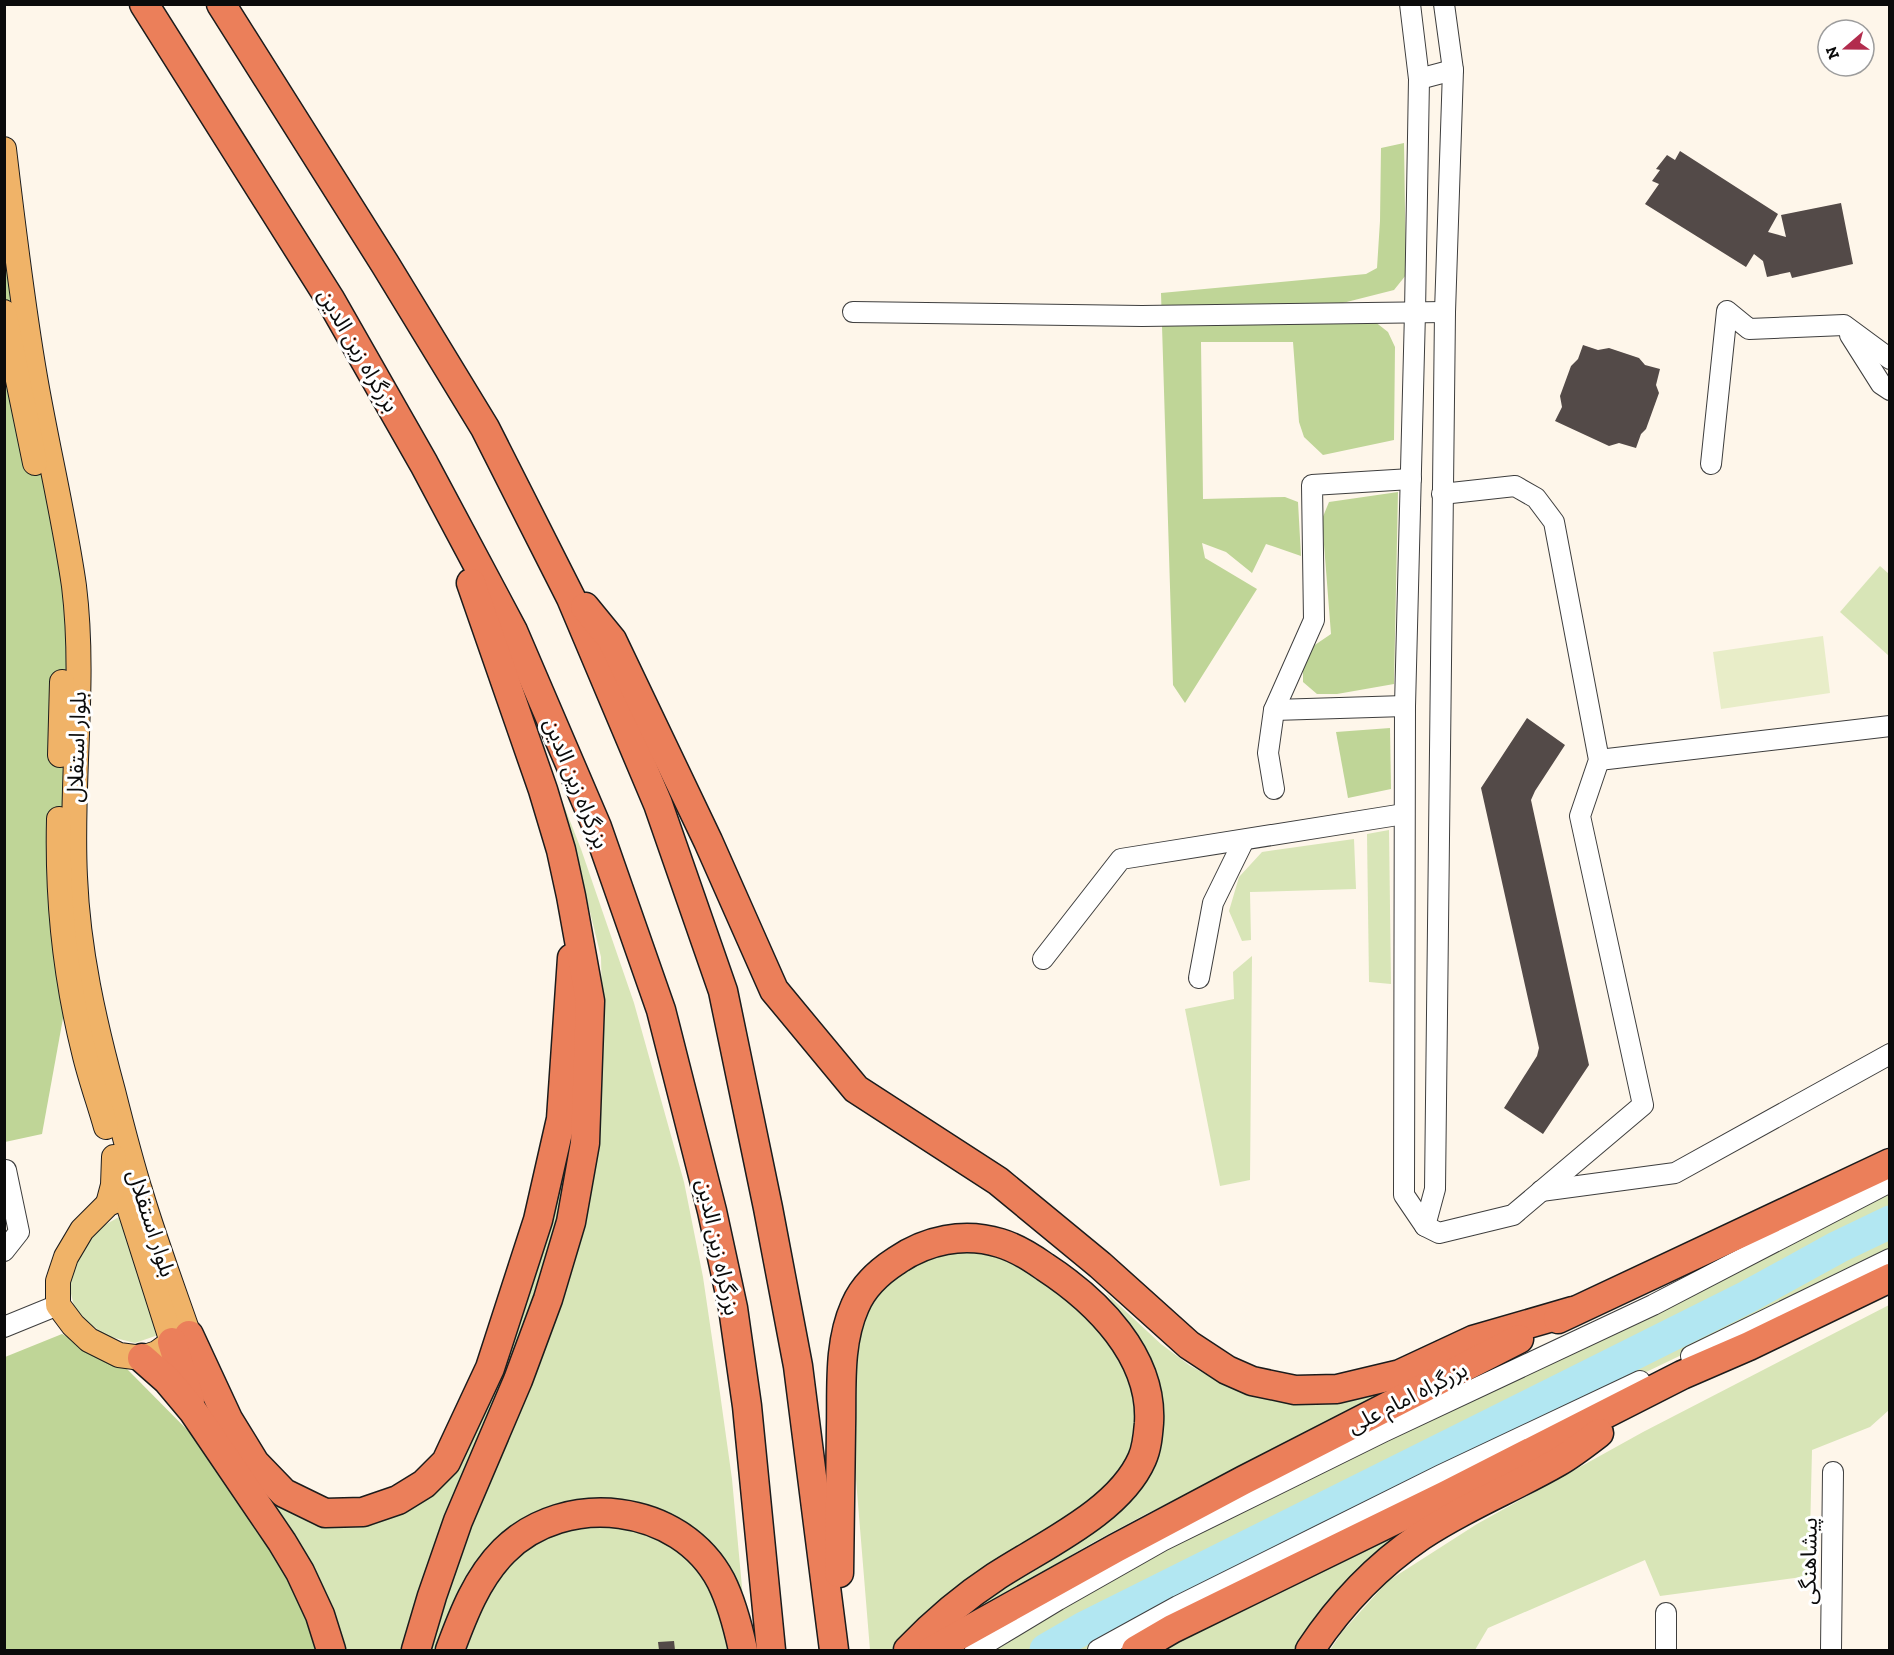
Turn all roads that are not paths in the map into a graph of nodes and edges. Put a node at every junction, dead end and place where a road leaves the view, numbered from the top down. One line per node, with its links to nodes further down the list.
1 (144, 4): 17 (highway, بزرگراه زین الدین)
2 (221, 4): 19 (highway)
3 (1410, 4): 6 (street)
4 (1444, 4): 5 (street)
5 (1453, 70): 6 (street); 11 (street)
6 (1419, 79): 10 (street)
7 (4, 149): 37 (main road, بلوار استقلال)
8 (4, 312): 37 (main road, بلوار استقلال)
9 (853, 312): 10 (street)
10 (1415, 312): 11 (street); 16 (street)
11 (1445, 312): 18 (street)
12 (1844, 325): 13 (street); 14 (street); 15 (street)
13 (1890, 358)
14 (1890, 390)
15 (1711, 465)
16 (1411, 479): 20 (street); 23 (street)
17 (438, 493): 29 (highway); 55 (highway, بزرگراه زین الدین)
18 (1443, 494): 21 (street); 25 (street)
19 (562, 580): 43 (highway); 56 (highway)
20 (1408, 596): 21 (street); 22 (street)
21 (1441, 596): 38 (street)
22 (1405, 706): 23 (street); 27 (street)
23 (1274, 710): 26 (street)
24 (1890, 726): 25 (street)
25 (1599, 760): 36 (street)
26 (1274, 789)
27 (1404, 814): 28 (street); 38 (street)
28 (1244, 840): 30 (street); 31 (street)
29 (576, 923): 45 (highway); 52 (highway)
30 (1043, 958)
31 (1199, 978)
32 (1890, 1054): 36 (street)
33 (1890, 1163): 43 (highway, بزرگراه امام علی)
34 (6, 1170): 39 (street)
35 (1890, 1182): 59 (street)
36 (1541, 1191): 38 (street)
37 (124, 1196): 42 (main road); 45 (main road, بلوار استقلال)
38 (1425, 1226)
39 (4, 1251)
40 (1890, 1259): 60 (street)
41 (1890, 1278): 47 (highway)
42 (58, 1305): 44 (street); 46 (main road)
43 (1574, 1311): 58 (highway, بزرگراه امام علی)
44 (4, 1327)
45 (180, 1338): 46 (main road); 48 (highway)
46 (142, 1358): 48 (highway)
47 (1682, 1375): 61 (highway); 62 (highway)
48 (193, 1411): 51 (highway)
49 (1833, 1472): 64 (street, پیشاهنگی)
50 (1666, 1613): 63 (street)
51 (331, 1650)
52 (416, 1650)
53 (450, 1650): 54 (highway)
54 (743, 1650)
55 (771, 1650)
56 (836, 1650): 57 (highway)
57 (908, 1650)
58 (933, 1650)
59 (975, 1650)
60 (1098, 1650)
61 (1136, 1650)
62 (1310, 1650)
63 (1666, 1650)
64 (1831, 1650)

